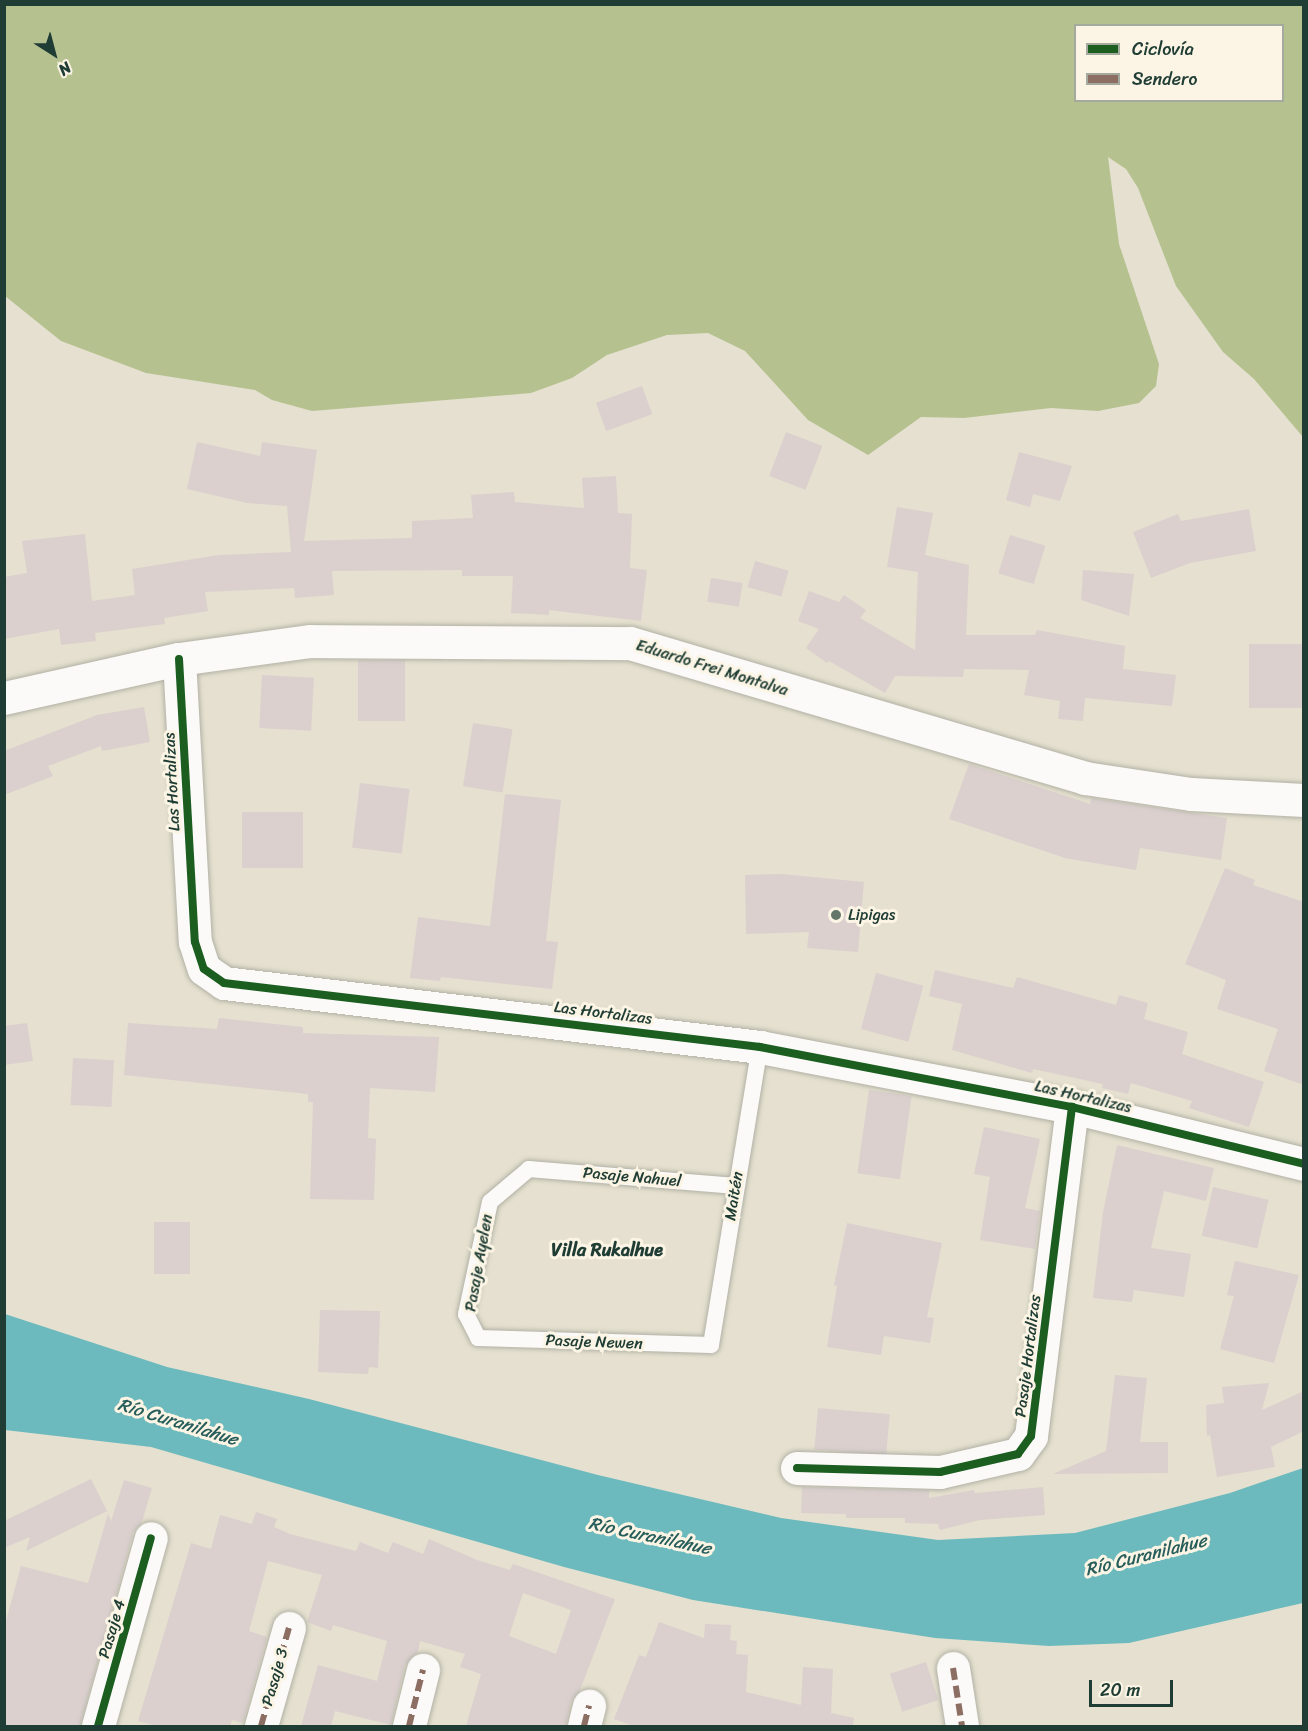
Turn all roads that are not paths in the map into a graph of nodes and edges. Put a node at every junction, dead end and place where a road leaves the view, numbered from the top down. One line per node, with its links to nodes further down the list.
1 (179, 659): 2 (street, Eduardo Frei Montalva); 3 (street, Eduardo Frei Montalva); 4 (street, Las Hortalizas)
2 (4, 698)
3 (1304, 800)
4 (760, 1047): 5 (street, Las Hortalizas); 8 (lane, Maitén)
5 (1072, 1107): 6 (street, Las Hortalizas); 11 (street, Pasaje Hortalizas)
6 (1304, 1164)
7 (529, 1169): 8 (lane, Pasaje Nahuel); 9 (lane, Pasaje Ayelen)
8 (736, 1186): 10 (lane, Maitén)
9 (478, 1338): 10 (lane, Pasaje Newen)
10 (711, 1345)
11 (797, 1468)
12 (151, 1538): 16 (street, Pasaje 4)
13 (289, 1628): 17 (street, Pasaje 3)
14 (953, 1668): 19 (street)
15 (423, 1670): 18 (street)
16 (99, 1726)
17 (261, 1726)
18 (410, 1726)
19 (962, 1726)

